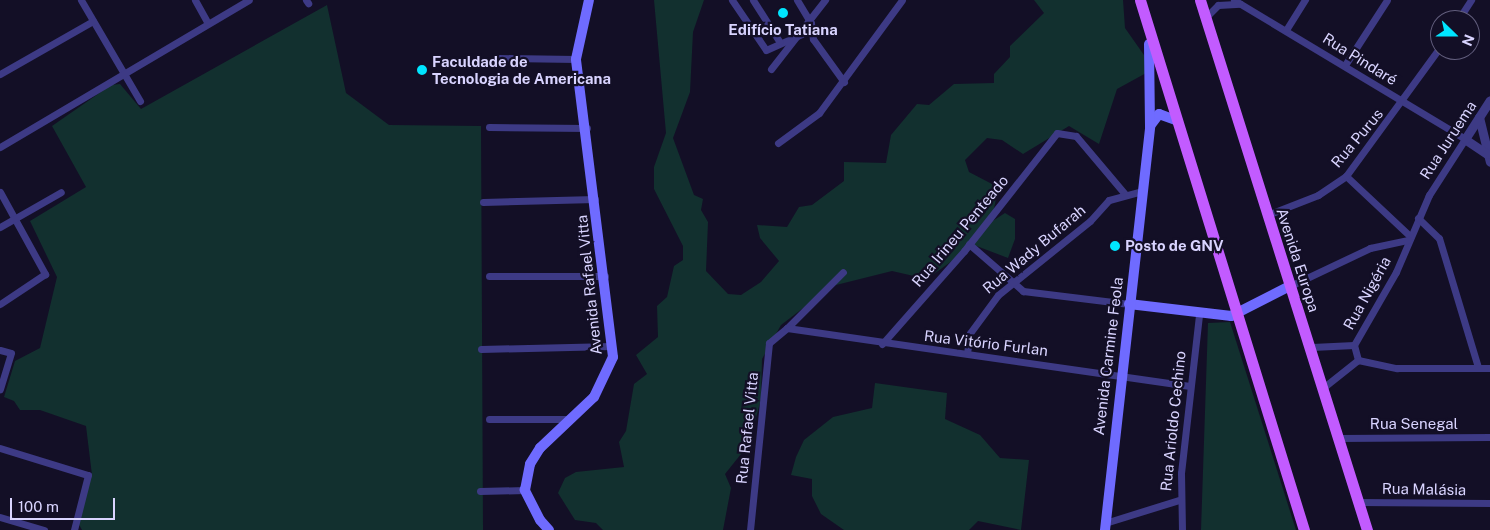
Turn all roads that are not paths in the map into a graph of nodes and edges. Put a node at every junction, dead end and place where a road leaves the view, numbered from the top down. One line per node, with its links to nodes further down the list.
1 (80, 0): 16 (street)
2 (195, 0): 17 (street)
3 (249, 0): 17 (street)
4 (589, 0): 24 (main road, Avenida Rafael Vitta)
5 (732, 0): 22 (street)
6 (753, 0): 22 (street)
7 (797, 0): 18 (street)
8 (825, 0): 18 (street)
9 (902, 0): 30 (street)
10 (1140, 0): 21 (main road)
11 (1200, 0): 15 (main road, Avenida Europa)
12 (1304, 0): 19 (street)
13 (1387, 0): 26 (street)
14 (1237, 2): 15 (street, Rua Pindaré); 19 (street, Rua Pindaré)
15 (1206, 17): 50 (main road, Avenida Europa)
16 (93, 21): 28 (street); 29 (street)
17 (208, 23): 29 (street)
18 (811, 24): 20 (street); 30 (street)
19 (1286, 30): 26 (street, Rua Pindaré)
20 (802, 34): 22 (street); 27 (street)
21 (1151, 34): 35 (main road); 36 (main road, Avenida Carmine Feola)
22 (779, 41)
23 (499, 58): 24 (street)
24 (576, 60): 38 (main road, Avenida Rafael Vitta)
25 (1431, 60): 33 (street, Rua Purus)
26 (1345, 65): 33 (street, Rua Pindaré)
27 (771, 69)
28 (0, 74)
29 (124, 74): 32 (street); 41 (street)
30 (844, 82): 40 (street)
31 (1490, 100): 34 (street, Rua Juruema)
32 (140, 101)
33 (1404, 102): 39 (street, Rua Pindaré); 43 (street, Rua Purus)
34 (1479, 117): 39 (street, Rua Juruema); 42 (street)
35 (1178, 121): 36 (main road); 64 (main road)
36 (1150, 126): 44 (main road, Avenida Carmine Feola)
37 (489, 127): 38 (street)
38 (587, 128): 48 (main road, Avenida Rafael Vitta)
39 (1465, 140): 42 (street); 51 (street, Rua Juruema)
40 (778, 143)
41 (0, 147)
42 (1489, 158)
43 (1346, 176): 50 (street, Rua Purus); 54 (street)
44 (1143, 191): 47 (street, Rua Wady Bufarah); 62 (main road, Avenida Carmine Feola)
45 (0, 192): 52 (street)
46 (61, 192): 52 (street)
47 (1124, 193): 55 (street, Rua Irineu Penteado); 59 (street, Rua Wady Bufarah)
48 (595, 199): 49 (street); 58 (main road, Avenida Rafael Vitta)
49 (483, 202)
50 (1267, 215): 60 (main road, Avenida Europa)
51 (1418, 218): 54 (street, Rua Nigéria); 74 (street)
52 (15, 219): 53 (street); 61 (street)
53 (0, 227)
54 (1409, 238): 60 (street); 67 (street, Rua Nigéria)
55 (969, 244): 59 (street); 66 (street, Rua Irineu Penteado)
56 (843, 272): 65 (street)
57 (489, 276): 58 (street)
58 (605, 276): 68 (main road, Avenida Rafael Vitta)
59 (1014, 282): 62 (street); 72 (street, Rua Wady Bufarah)
60 (1290, 286): 64 (main road); 69 (main road, Avenida Europa)
61 (0, 304)
62 (1130, 304): 63 (main road); 76 (main road, Avenida Carmine Feola)
63 (1198, 314): 64 (main road); 77 (street, Rua Arioldo Cechino)
64 (1239, 314): 97 (main road)
65 (787, 328): 66 (street, Rua Vitório Furlan); 95 (street, Rua Rafael Vitta)
66 (882, 344): 72 (street, Rua Vitório Furlan)
67 (1354, 345): 69 (street); 73 (street, Rua Nigéria)
68 (612, 346): 70 (street); 81 (main road, Avenida Rafael Vitta)
69 (1312, 347): 78 (main road, Avenida Europa)
70 (481, 348)
71 (0, 350): 79 (street)
72 (967, 353): 76 (street, Rua Vitório Furlan)
73 (1358, 360): 74 (street); 78 (street)
74 (1478, 367): 75 (street)
75 (1490, 368)
76 (1119, 375): 77 (street, Rua Vitório Furlan); 91 (main road, Avenida Carmine Feola)
77 (1190, 386): 87 (street, Rua Arioldo Cechino)
78 (1324, 387): 83 (main road, Avenida Europa)
79 (0, 389)
80 (489, 419): 81 (street)
81 (569, 419): 85 (main road, Avenida Rafael Vitta)
82 (1490, 437): 83 (street, Rua Senegal)
83 (1338, 438): 88 (main road, Avenida Europa)
84 (0, 448): 93 (street)
85 (526, 490): 86 (street); 94 (main road)
86 (480, 491)
87 (1179, 500): 91 (street); 96 (street, Rua Arioldo Cechino)
88 (1358, 502): 89 (street, Rua Malásia); 98 (main road, Avenida Europa)
89 (1490, 503)
90 (0, 517): 92 (street)
91 (1105, 526)
92 (44, 530)
93 (74, 530)
94 (549, 530)
95 (750, 530)
96 (1182, 530)
97 (1304, 530)
98 (1367, 530)

